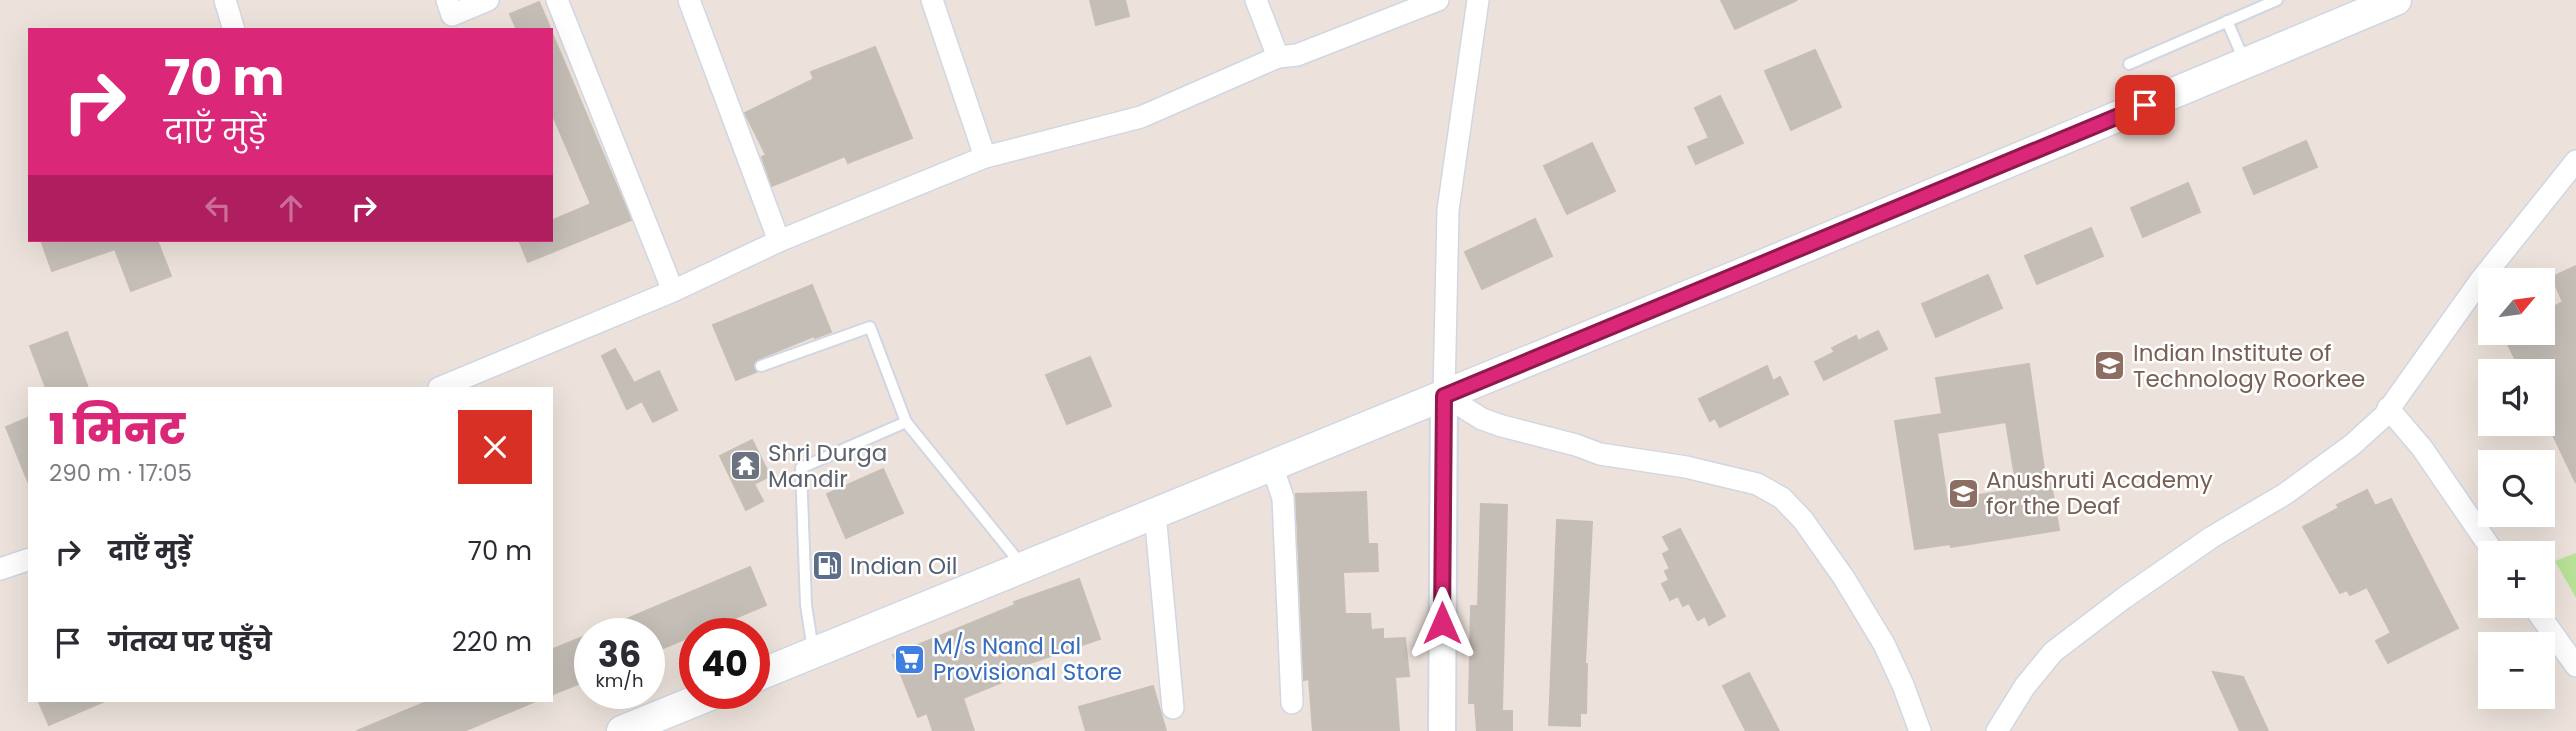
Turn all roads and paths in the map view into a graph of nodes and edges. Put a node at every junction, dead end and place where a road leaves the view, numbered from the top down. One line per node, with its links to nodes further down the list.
1 (225, 0): 13 (street)
2 (447, 0): 3 (street)
3 (488, 0)
4 (557, 0): 20 (street)
5 (689, 0): 19 (street)
6 (932, 0): 17 (street)
7 (1256, 0): 14 (street)
8 (1438, 0): 14 (street)
9 (1478, 0): 23 (street)
10 (2277, 0): 12 (lane)
11 (2396, 0): 15 (main road)
12 (2227, 21): 15 (lane); 16 (lane)
13 (233, 28)
14 (1278, 57): 17 (street)
15 (2245, 63): 23 (main road)
16 (2129, 64)
17 (985, 157): 19 (street)
18 (2576, 161): 24 (street)
19 (779, 241): 20 (street)
20 (673, 291): 22 (street)
21 (761, 366): 25 (lane)
22 (441, 387)
23 (1444, 396): 26 (main road); 40 (street); 41 (street)
24 (2388, 408): 28 (street); 42 (street)
25 (906, 422): 30 (lane); 33 (lane)
26 (1272, 466): 27 (main road); 36 (street)
27 (1155, 513): 30 (main road); 38 (street)
28 (2486, 541)
29 (28, 560): 31 (street)
30 (1024, 567): 33 (main road)
31 (0, 569)
32 (2542, 618): 34 (street)
33 (814, 653): 35 (main road)
34 (2576, 666)
35 (770, 671)
36 (1292, 703)
37 (679, 708): 39 (main road)
38 (1172, 708)
39 (622, 731)
40 (1442, 731)
41 (1920, 731)
42 (1997, 731)

